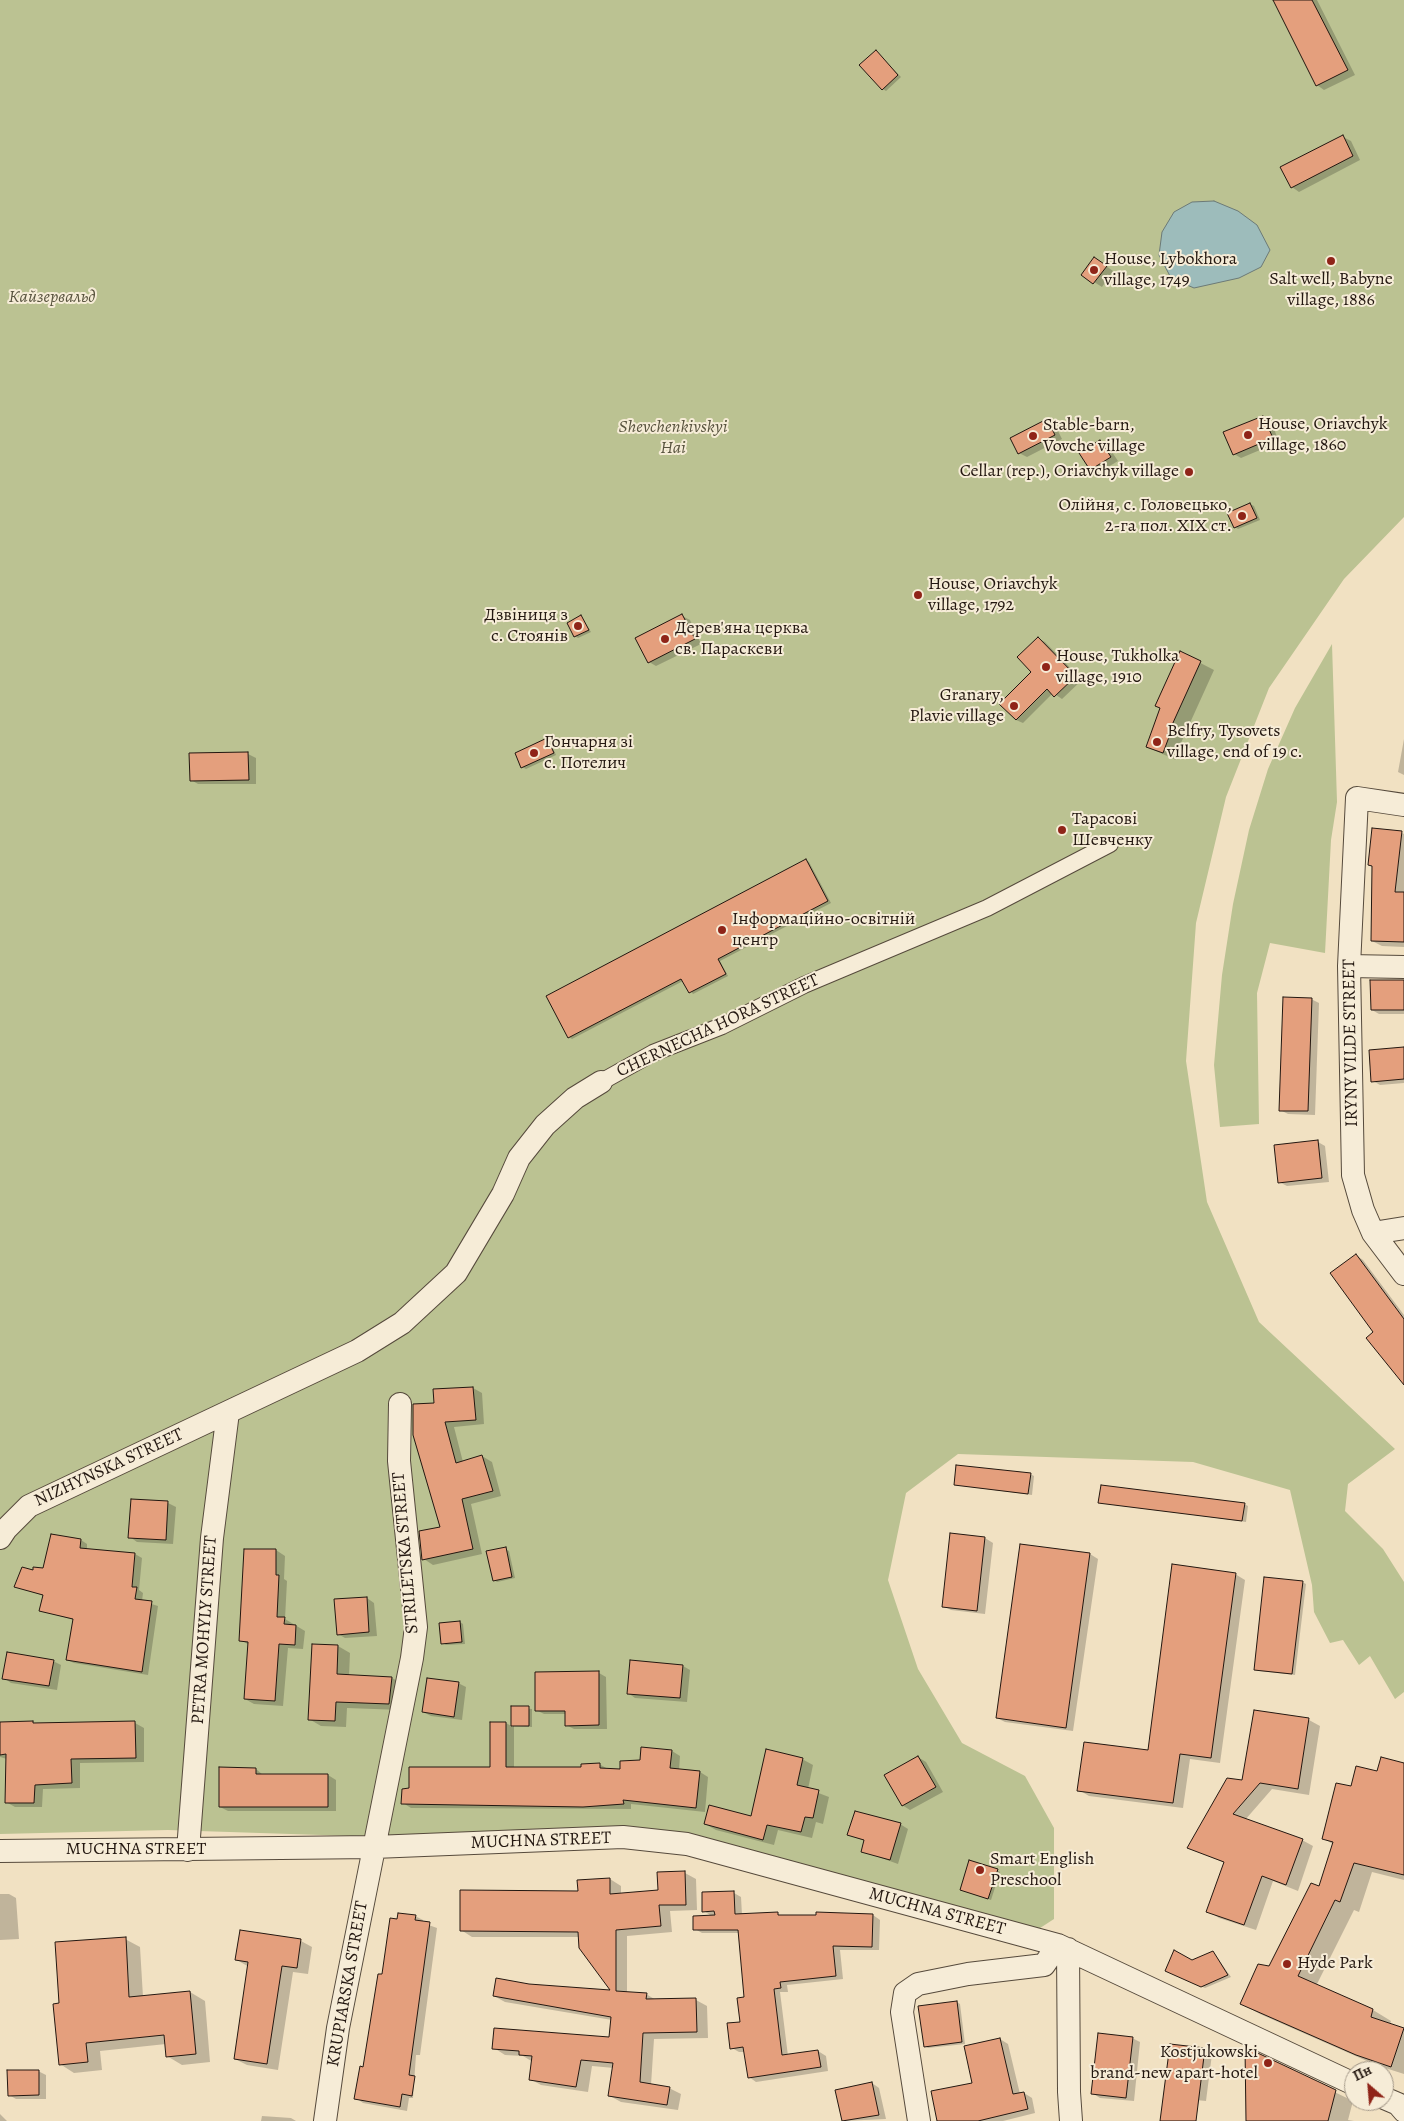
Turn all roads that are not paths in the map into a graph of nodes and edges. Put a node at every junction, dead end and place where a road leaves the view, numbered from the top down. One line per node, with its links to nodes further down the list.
1 (1404, 805): 3 (street, IRYNY VILDE STREET)
2 (1110, 844): 5 (street, CHERNECHA HORA STREET)
3 (1349, 966): 4 (street); 7 (street, IRYNY VILDE STREET)
4 (1404, 967)
5 (601, 1082): 10 (street, CHERNECHA HORA STREET)
6 (1404, 1228): 7 (street)
7 (1373, 1233): 8 (street, IRYNY VILDE STREET)
8 (1404, 1274)
9 (400, 1404): 12 (street, STRILETSKA STREET)
10 (228, 1412): 11 (street, NIZHYNSKA STREET); 13 (street, PETRA MOHYLY STREET)
11 (0, 1538)
12 (374, 1847): 13 (street, MUCHNA STREET); 15 (street, MUCHNA STREET); 19 (street, KRUPIARSKA STREET)
13 (188, 1850): 14 (street, MUCHNA STREET)
14 (0, 1851)
15 (1063, 1947): 16 (street, MUCHNA STREET); 20 (street); 21 (street)
16 (1344, 2079)
17 (1394, 2102): 18 (street)
18 (1404, 2111)
19 (325, 2121)
20 (919, 2121)
21 (1071, 2121)

